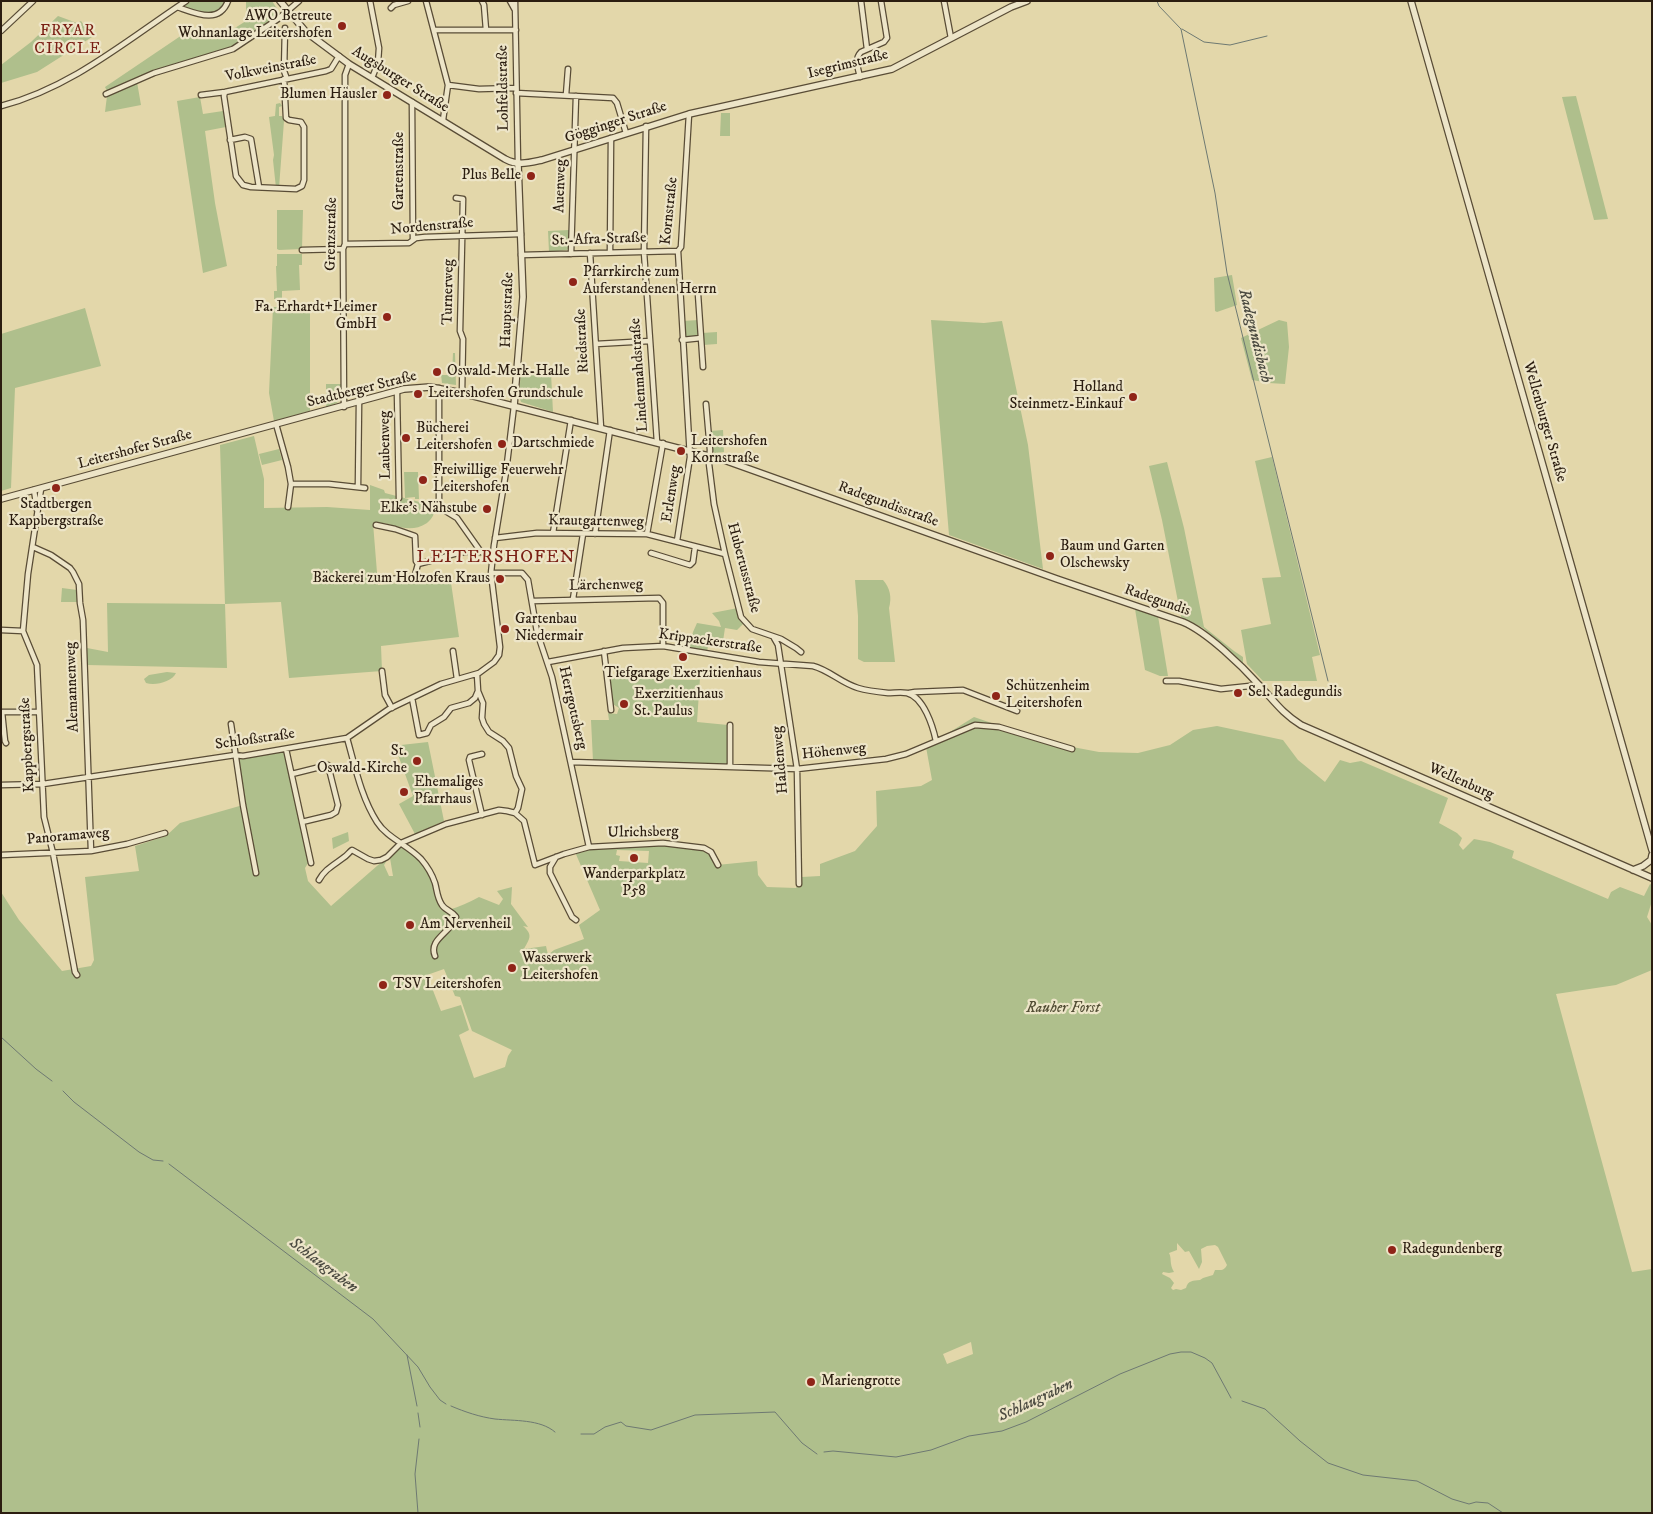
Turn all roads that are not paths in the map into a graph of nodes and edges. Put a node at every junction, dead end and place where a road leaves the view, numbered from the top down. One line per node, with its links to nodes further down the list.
1 (33, 1): 26 (street)
2 (186, 1): 18 (street)
3 (228, 1): 18 (street)
4 (280, 1): 20 (street, Augsburger Straße)
5 (299, 1): 20 (street)
6 (370, 1): 33 (street)
7 (408, 1): 19 (street)
8 (426, 1): 23 (street)
9 (482, 1): 24 (street)
10 (510, 1): 21 (street)
11 (516, 1): 21 (street, Lohfeldstraße)
12 (861, 1): 28 (street)
13 (881, 1): 28 (street)
14 (944, 1): 27 (street)
15 (1027, 1): 17 (street, Isegrimstraße)
16 (1411, 1): 160 (street, Wellenburger Straße)
17 (1010, 4): 27 (street, Isegrimstraße)
18 (177, 7): 43 (street)
19 (391, 8)
20 (287, 10): 29 (street, Augsburger Straße); 38 (street)
21 (516, 11): 25 (street, Lohfeldstraße)
22 (285, 28): 34 (street)
23 (434, 30): 24 (street); 35 (street)
24 (486, 30): 25 (street)
25 (516, 30): 36 (street, Lohfeldstraße)
26 (1, 31)
27 (951, 38): 32 (street, Isegrimstraße)
28 (868, 49): 32 (street)
29 (339, 56): 30 (street, Augsburger Straße); 34 (street, Volkweinstraße)
30 (349, 64): 33 (street, Augsburger Straße); 58 (street, Grenzstraße)
31 (568, 69): 40 (street)
32 (860, 77): 44 (street, Isegrimstraße)
33 (372, 78): 42 (street, Augsburger Straße)
34 (286, 79): 37 (street, Volkweinstraße); 53 (street)
35 (448, 85): 36 (street); 46 (street)
36 (516, 90): 40 (street); 52 (street, Lohfeldstraße)
37 (225, 92): 39 (street, Volkweinstraße); 50 (street)
38 (106, 94)
39 (201, 95)
40 (566, 95): 41 (street)
41 (576, 96): 48 (street); 51 (street, Auenweg)
42 (412, 102): 46 (street, Augsburger Straße); 57 (street, Gartenstraße)
43 (1, 106)
44 (722, 106): 45 (street, Gögginger Straße)
45 (689, 114): 47 (street, Gögginger Straße); 60 (street, Kornstraße)
46 (443, 120): 52 (street, Augsburger Straße)
47 (646, 126): 48 (street, Gögginger Straße); 62 (street, Lindenmahdstraße)
48 (626, 133): 49 (street, Gögginger Straße)
49 (611, 138): 51 (street, Gögginger Straße); 61 (street)
50 (230, 140): 53 (street); 53 (street)
51 (574, 150): 52 (street, Gögginger Straße); 64 (street, Auenweg)
52 (518, 164): 55 (street, Hauptstraße)
53 (259, 187)
54 (456, 198): 56 (street, Turnerweg)
55 (521, 234): 56 (street, Nordenstraße); 65 (street, Hauptstraße)
56 (462, 236): 57 (street, Nordenstraße); 74 (street, Turnerweg)
57 (413, 240): 58 (street, Nordenstraße)
58 (344, 246): 59 (street, Nordenstraße); 77 (street, Grenzstraße)
59 (302, 250)
60 (678, 251): 62 (street, St.-Afra-Straße); 68 (street, Kornstraße)
61 (610, 252): 62 (street, St.-Afra-Straße); 63 (street, St.-Afra-Straße)
62 (644, 252): 69 (street, Lindenmahdstraße)
63 (590, 253): 64 (street, St.-Afra-Straße); 70 (street, Riedstraße)
64 (571, 254): 65 (street, St.-Afra-Straße)
65 (521, 255): 78 (street, Hauptstraße)
66 (698, 294): 67 (street)
67 (701, 338): 68 (street); 71 (street)
68 (682, 340): 84 (street, Kornstraße)
69 (650, 341): 70 (street); 83 (street, Lindenmahdstraße)
70 (596, 344): 81 (street, Riedstraße)
71 (703, 367)
72 (439, 388): 73 (street, Stadtberger Straße); 74 (street, Stadtberger Straße); 104 (street)
73 (397, 392): 75 (street, Stadtberger Straße); 91 (street, Laubenweg)
74 (462, 393): 78 (street, Stadtberger Straße)
75 (358, 403): 77 (street, Stadtberger Straße); 87 (street)
76 (706, 404): 85 (street)
77 (344, 406): 80 (street, Stadtberger Straße)
78 (514, 406): 79 (street, Radegundisstraße); 100 (street, Hauptstraße)
79 (571, 420): 81 (street, Radegundisstraße); 96 (street)
80 (276, 424): 86 (street); 89 (street, Leitershofer Straße)
81 (601, 428): 82 (street, Radegundisstraße)
82 (610, 430): 83 (street, Radegundisstraße); 98 (street)
83 (660, 443): 84 (street, Radegundisstraße); 99 (street, Lindenmahdstraße)
84 (689, 450): 85 (street, Radegundisstraße); 101 (street, Erlenweg)
85 (710, 456): 106 (street, Hubertusstraße); 110 (street, Radegundisstraße)
86 (291, 484): 87 (street); 93 (street)
87 (358, 486): 88 (street)
88 (365, 488)
89 (41, 489): 90 (street, Leitershofer Straße); 94 (street, Kappbergstraße)
90 (34, 490): 92 (street, Leitershofer Straße); 94 (street, Kappbergstraße)
91 (399, 498)
92 (1, 499)
93 (288, 507)
94 (38, 513): 102 (street, Kappbergstraße)
95 (376, 525): 108 (street)
96 (554, 533): 97 (street, Krautgartenweg); 100 (street, Krautgartenweg)
97 (584, 534): 98 (street, Krautgartenweg); 112 (street)
98 (595, 534): 99 (street, Krautgartenweg)
99 (647, 534): 101 (street, Krautgartenweg)
100 (495, 538): 107 (street, Hauptstraße)
101 (677, 541): 103 (street, Krautgartenweg)
102 (33, 547): 115 (street, Kappbergstraße); 151 (street, Alemannenweg)
103 (695, 547): 105 (street); 106 (street, Krautgartenweg)
104 (481, 552): 107 (street); 108 (street)
105 (650, 553)
106 (725, 554): 116 (street, Hubertusstraße)
107 (493, 555): 109 (street, Hauptstraße)
108 (418, 564): 111 (street)
109 (491, 572): 113 (street, Herrgottsberg); 121 (street, Hauptstraße)
110 (1057, 579): 128 (street, Radegundis)
111 (380, 580)
112 (573, 599): 113 (street, Lärchenweg); 117 (street, Lärchenweg)
113 (532, 601): 122 (street, Herrgottsberg)
114 (1, 630): 115 (street)
115 (23, 631): 136 (street, Kappbergstraße)
116 (773, 636): 120 (street, Hubertusstraße); 123 (street, Haldenweg)
117 (663, 646): 119 (street, Krippackerstraße); 123 (street, Krippackerstraße)
118 (453, 651): 126 (street)
119 (604, 651): 122 (street, Krippackerstraße); 133 (street)
120 (801, 652)
121 (494, 662): 125 (street, Schloßstraße)
122 (548, 662): 147 (street, Herrgottsberg)
123 (781, 663): 130 (street, Krippackerstraße); 149 (street, Haldenweg)
124 (382, 671): 132 (street)
125 (476, 674): 126 (street, Schloßstraße); 129 (street)
126 (457, 679): 131 (street, Schloßstraße)
127 (1166, 681): 128 (street)
128 (1259, 685): 137 (street, Radegundis)
129 (478, 691): 131 (street); 154 (street)
130 (909, 694): 134 (street); 141 (street)
131 (412, 698): 132 (street, Schloßstraße)
132 (392, 708): 140 (street, Schloßstraße)
133 (611, 710)
134 (1017, 711)
135 (2, 712): 136 (street); 142 (street)
136 (39, 712): 152 (street, Kappbergstraße)
137 (1282, 712): 168 (street, Wellenburg)
138 (231, 724): 146 (street)
139 (730, 724): 148 (street)
140 (347, 738): 143 (street, Schloßstraße); 158 (street)
141 (936, 741): 144 (street, Höhenweg); 149 (street, Höhenweg)
142 (6, 743)
143 (286, 748): 146 (street, Schloßstraße); 150 (street)
144 (1072, 749)
145 (482, 754): 155 (street)
146 (235, 755): 151 (street, Schloßstraße); 169 (street)
147 (571, 762): 148 (street, Höhenweg); 159 (street, Herrgottsberg)
148 (730, 767): 149 (street, Höhenweg)
149 (797, 769): 172 (street, Haldenweg)
150 (292, 774): 156 (street); 156 (street)
151 (88, 777): 152 (street, Schloßstraße); 161 (street, Alemannenweg)
152 (43, 784): 153 (street, Schloßstraße); 162 (street, Kappbergstraße)
153 (1, 785)
154 (515, 813): 155 (street); 165 (street)
155 (482, 814): 158 (street)
156 (302, 822): 166 (street)
157 (166, 834): 161 (street, Panoramaweg)
158 (401, 843): 171 (street); 174 (street)
159 (589, 847): 165 (street); 167 (street, Ulrichsberg)
160 (1652, 850)
161 (91, 851): 162 (street, Panoramaweg)
162 (54, 853): 163 (street, Panoramaweg); 175 (street, Kappbergstraße)
163 (1, 855)
164 (1652, 855): 168 (street)
165 (556, 857): 173 (street)
166 (311, 863)
167 (718, 865)
168 (1633, 870): 170 (street, Wellenburg)
169 (255, 871)
170 (1652, 878)
171 (319, 880)
172 (799, 884)
173 (576, 920)
174 (435, 956)
175 (77, 975)

